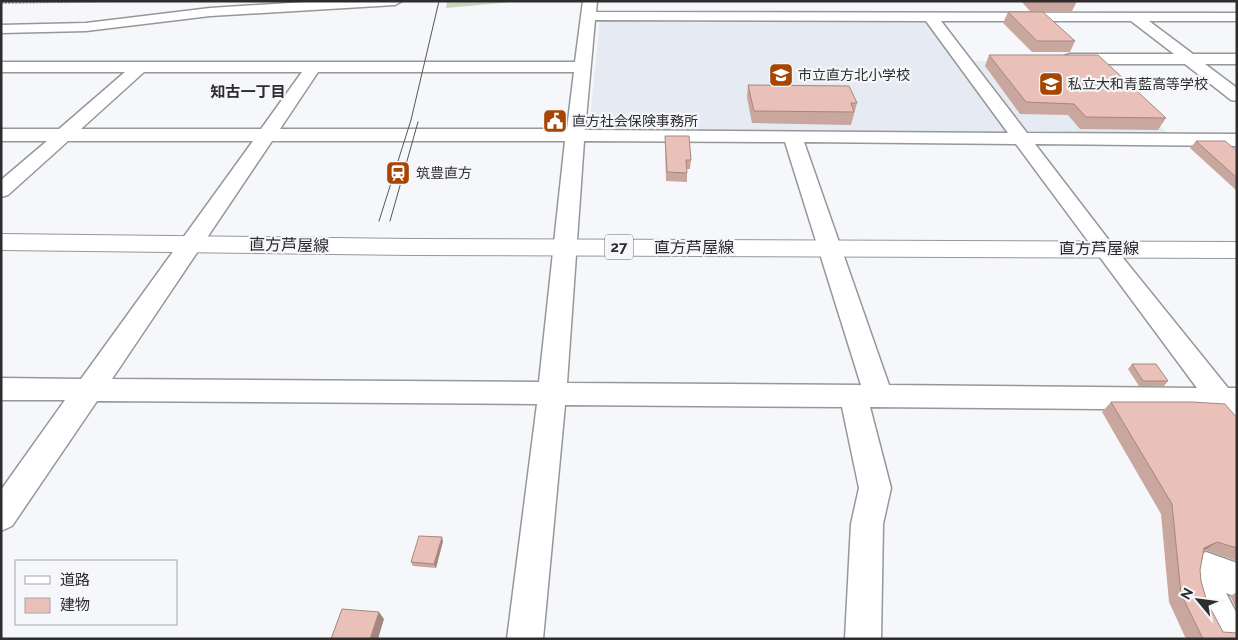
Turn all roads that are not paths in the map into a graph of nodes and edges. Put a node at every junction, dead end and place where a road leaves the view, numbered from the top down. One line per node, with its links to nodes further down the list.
1 (394, 1): 8 (street)
2 (894, 1): 4 (street)
3 (589, 8): 4 (street); 18 (street)
4 (904, 16): 5 (street)
5 (930, 16): 6 (street); 9 (street)
6 (1135, 17): 7 (street); 13 (street)
7 (1237, 17)
8 (1, 29)
9 (962, 59): 10 (street); 27 (street)
10 (982, 59)
11 (1058, 59): 12 (street)
12 (1097, 59): 13 (street); 19 (street)
13 (1190, 59): 14 (street); 20 (street)
14 (1237, 60)
15 (1, 67): 16 (street)
16 (140, 67): 17 (street); 24 (street)
17 (313, 68): 18 (street); 22 (street)
18 (582, 68): 25 (street)
19 (1111, 72)
20 (1237, 96)
21 (1167, 126): 28 (street)
22 (267, 134): 24 (street); 25 (street); 32 (street)
23 (1, 135): 24 (street)
24 (65, 135): 30 (street)
25 (575, 135): 26 (street); 33 (street)
26 (793, 137): 27 (street); 34 (street)
27 (1020, 138): 28 (street); 35 (street)
28 (1181, 139): 29 (street)
29 (1237, 140)
30 (1, 191)
31 (1, 242): 32 (main road, 直方芦屋線 / 27)
32 (191, 244): 33 (main road, 直方芦屋線 / 27); 38 (street)
33 (565, 247): 34 (main road, 直方芦屋線 / 27); 39 (street)
34 (829, 247): 35 (main road, 直方芦屋線 / 27); 40 (street)
35 (1103, 248): 36 (main road, 直方芦屋線 / 27); 41 (street)
36 (1237, 250)
37 (1, 389): 38 (street)
38 (89, 390): 39 (street); 42 (street)
39 (552, 394): 40 (street); 44 (street)
40 (866, 397): 41 (street); 45 (street)
41 (1232, 406)
42 (1, 516)
43 (1237, 580): 46 (street)
44 (526, 639)
45 (863, 639)
46 (1231, 639)

